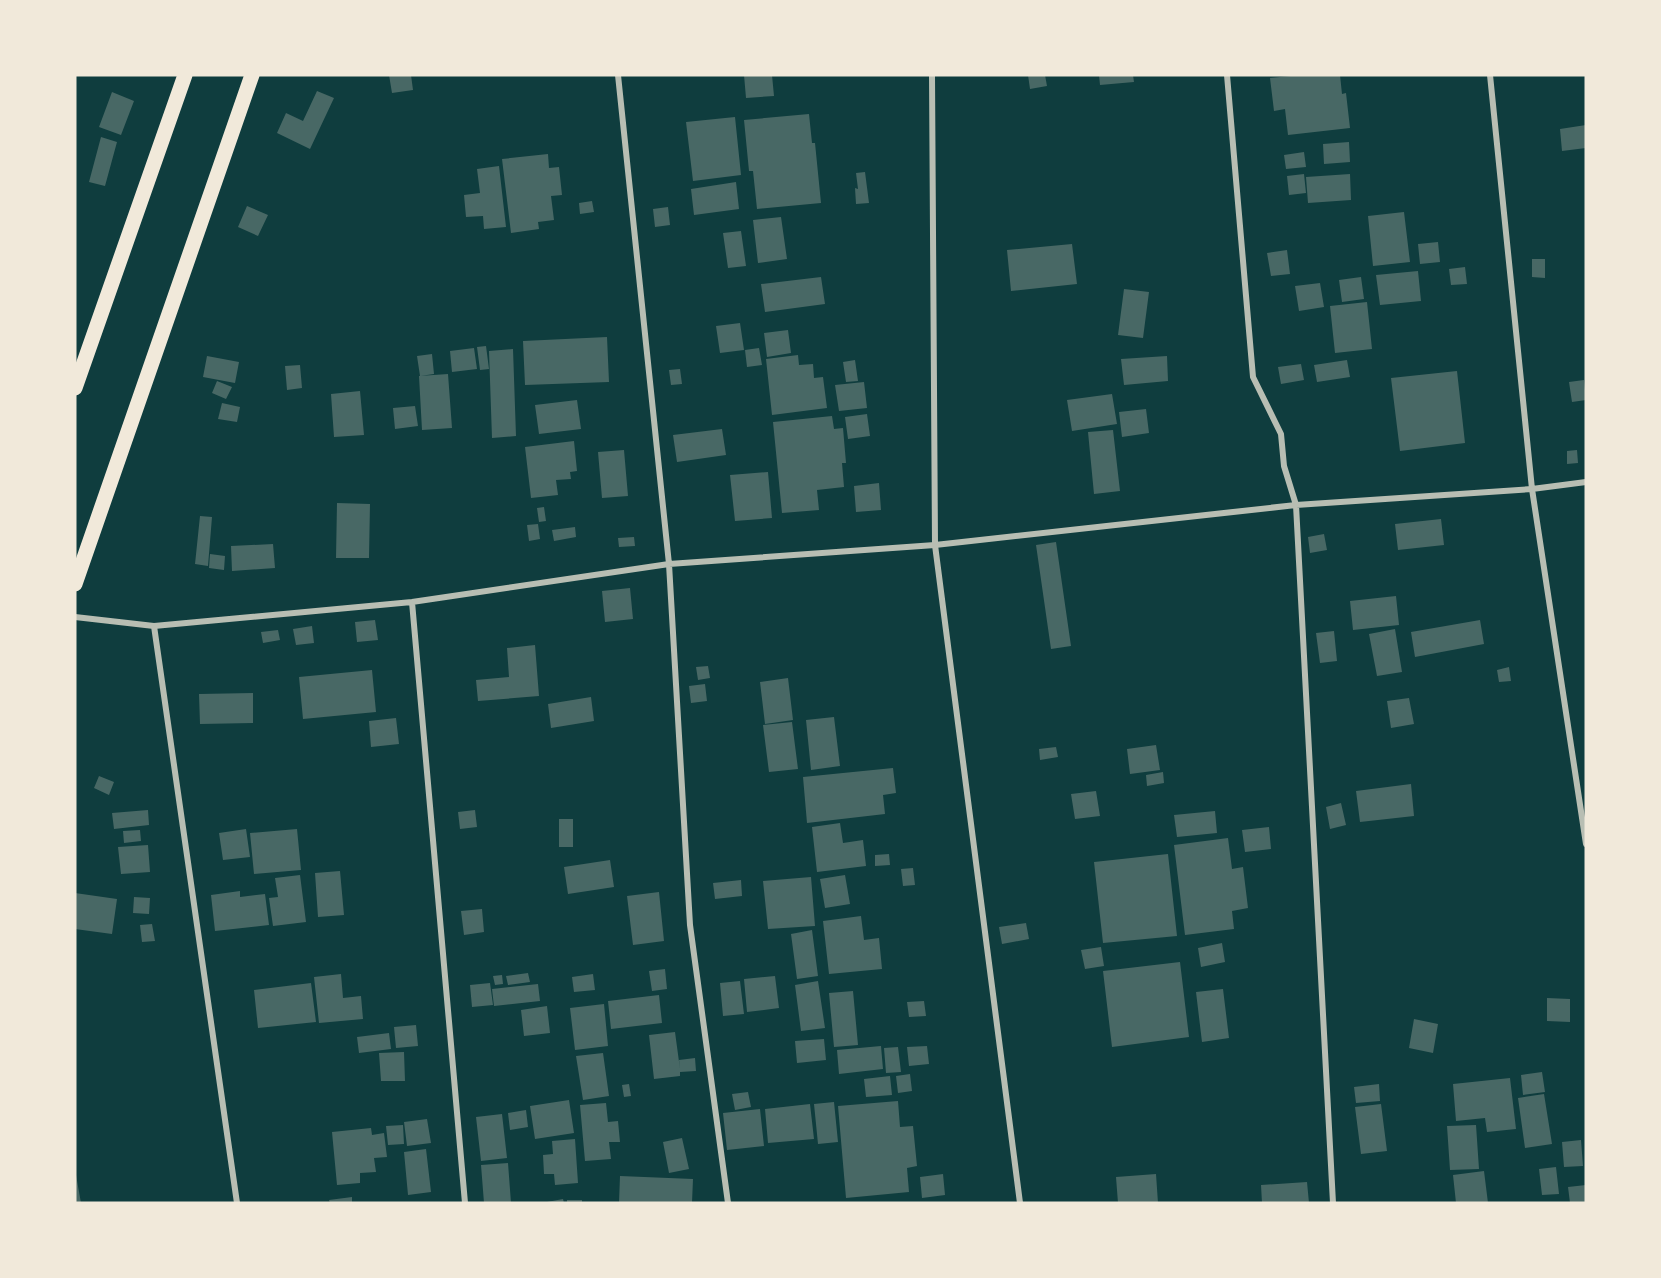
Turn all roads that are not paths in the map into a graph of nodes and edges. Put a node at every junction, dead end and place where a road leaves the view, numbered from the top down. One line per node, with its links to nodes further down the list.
1 (185, 75): 7 (main road)
2 (252, 75): 13 (main road)
3 (618, 75): 12 (street)
4 (932, 75): 11 (street)
5 (1227, 75): 10 (street)
6 (1490, 75): 9 (street)
7 (75, 388)
8 (1586, 482): 9 (street)
9 (1532, 489): 10 (street); 17 (street)
10 (1296, 505): 11 (street); 22 (street)
11 (935, 545): 12 (street); 21 (street)
12 (669, 564): 14 (street); 20 (street)
13 (75, 585)
14 (412, 602): 16 (street); 19 (street)
15 (75, 617): 16 (street)
16 (154, 626): 18 (street)
17 (1586, 844)
18 (237, 1203)
19 (465, 1203)
20 (728, 1203)
21 (1020, 1203)
22 (1333, 1203)

